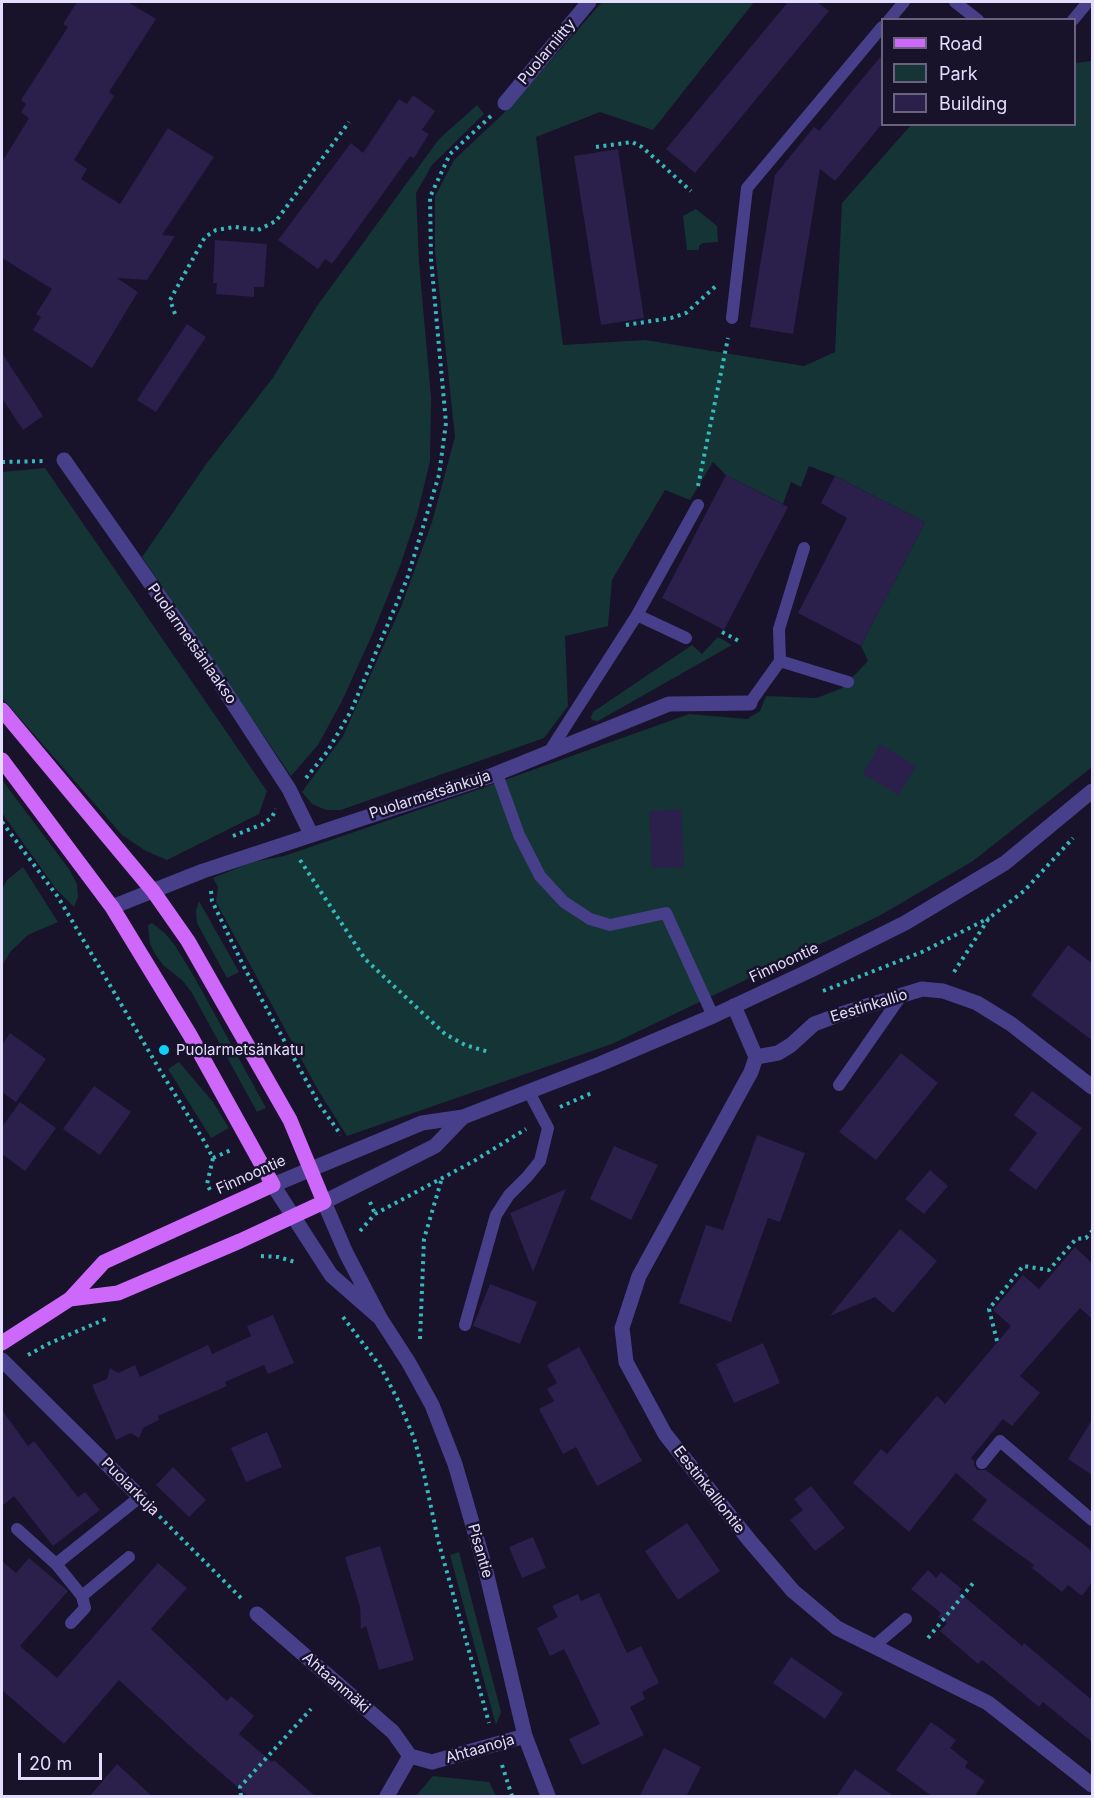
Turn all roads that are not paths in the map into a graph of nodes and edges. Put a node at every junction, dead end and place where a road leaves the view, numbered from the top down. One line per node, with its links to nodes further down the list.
1 (589, 2): 9 (street, Puolarniitty)
2 (904, 2): 5 (lane)
3 (955, 2): 6 (lane)
4 (1088, 2): 7 (lane)
5 (891, 18)
6 (975, 18)
7 (1075, 18)
8 (881, 28): 10 (lane)
9 (505, 103)
10 (732, 318)
11 (64, 460): 24 (street, Puolarmetsänlaakso)
12 (698, 505): 14 (lane)
13 (804, 548): 16 (lane)
14 (637, 615): 15 (lane); 20 (lane)
15 (686, 638)
16 (780, 661): 17 (lane); 18 (lane)
17 (848, 682)
18 (750, 703): 20 (street, Puolarmetsänkuja)
19 (2, 710): 25 (main road)
20 (549, 752): 22 (street, Puolarmetsänkuja)
21 (2, 760): 26 (main road)
22 (497, 774): 24 (street, Puolarmetsänkuja); 29 (lane)
23 (1092, 791): 28 (street, Finnoontie)
24 (311, 834): 25 (street, Puolarmetsänkuja)
25 (153, 891): 26 (street, Puolarmetsänkuja); 35 (main road)
26 (112, 907): 36 (main road)
27 (901, 996): 30 (street, Eestinkallio); 31 (lane); 32 (street, Eestinkallio)
28 (734, 1006): 29 (street, Finnoontie); 30 (street)
29 (713, 1016): 33 (street, Finnoontie)
30 (756, 1057): 54 (street, Eestinkalliontie)
31 (839, 1084)
32 (1092, 1087)
33 (529, 1092): 34 (street, Finnoontie); 41 (lane)
34 (463, 1117): 35 (street, Finnoontie); 37 (street, Finnoontie)
35 (310, 1168): 36 (street, Finnoontie); 37 (main road)
36 (273, 1185): 38 (street); 39 (main road, Finnoontie)
37 (324, 1202): 38 (main road, Finnoontie); 40 (street, Pisantie)
38 (293, 1216): 39 (main road, Finnoontie); 40 (street, Pisantie)
39 (70, 1299): 42 (main road, Finnoontie)
40 (380, 1318): 55 (street, Pisantie)
41 (465, 1324)
42 (2, 1343)
43 (2, 1360): 45 (street, Puolarkuja)
44 (982, 1463): 46 (lane)
45 (140, 1497): 49 (lane)
46 (1092, 1520)
47 (17, 1529): 49 (lane)
48 (129, 1557): 50 (lane)
49 (56, 1564): 50 (lane)
50 (82, 1596): 53 (lane)
51 (257, 1614): 56 (street, Ahtaanmäki)
52 (906, 1619): 54 (lane)
53 (71, 1623)
54 (873, 1647): 57 (street, Eestinkalliontie)
55 (525, 1736): 56 (street, Ahtaanoja); 59 (street, Pisantie)
56 (410, 1756): 58 (street)
57 (1092, 1785)
58 (387, 1797)
59 (548, 1797)

